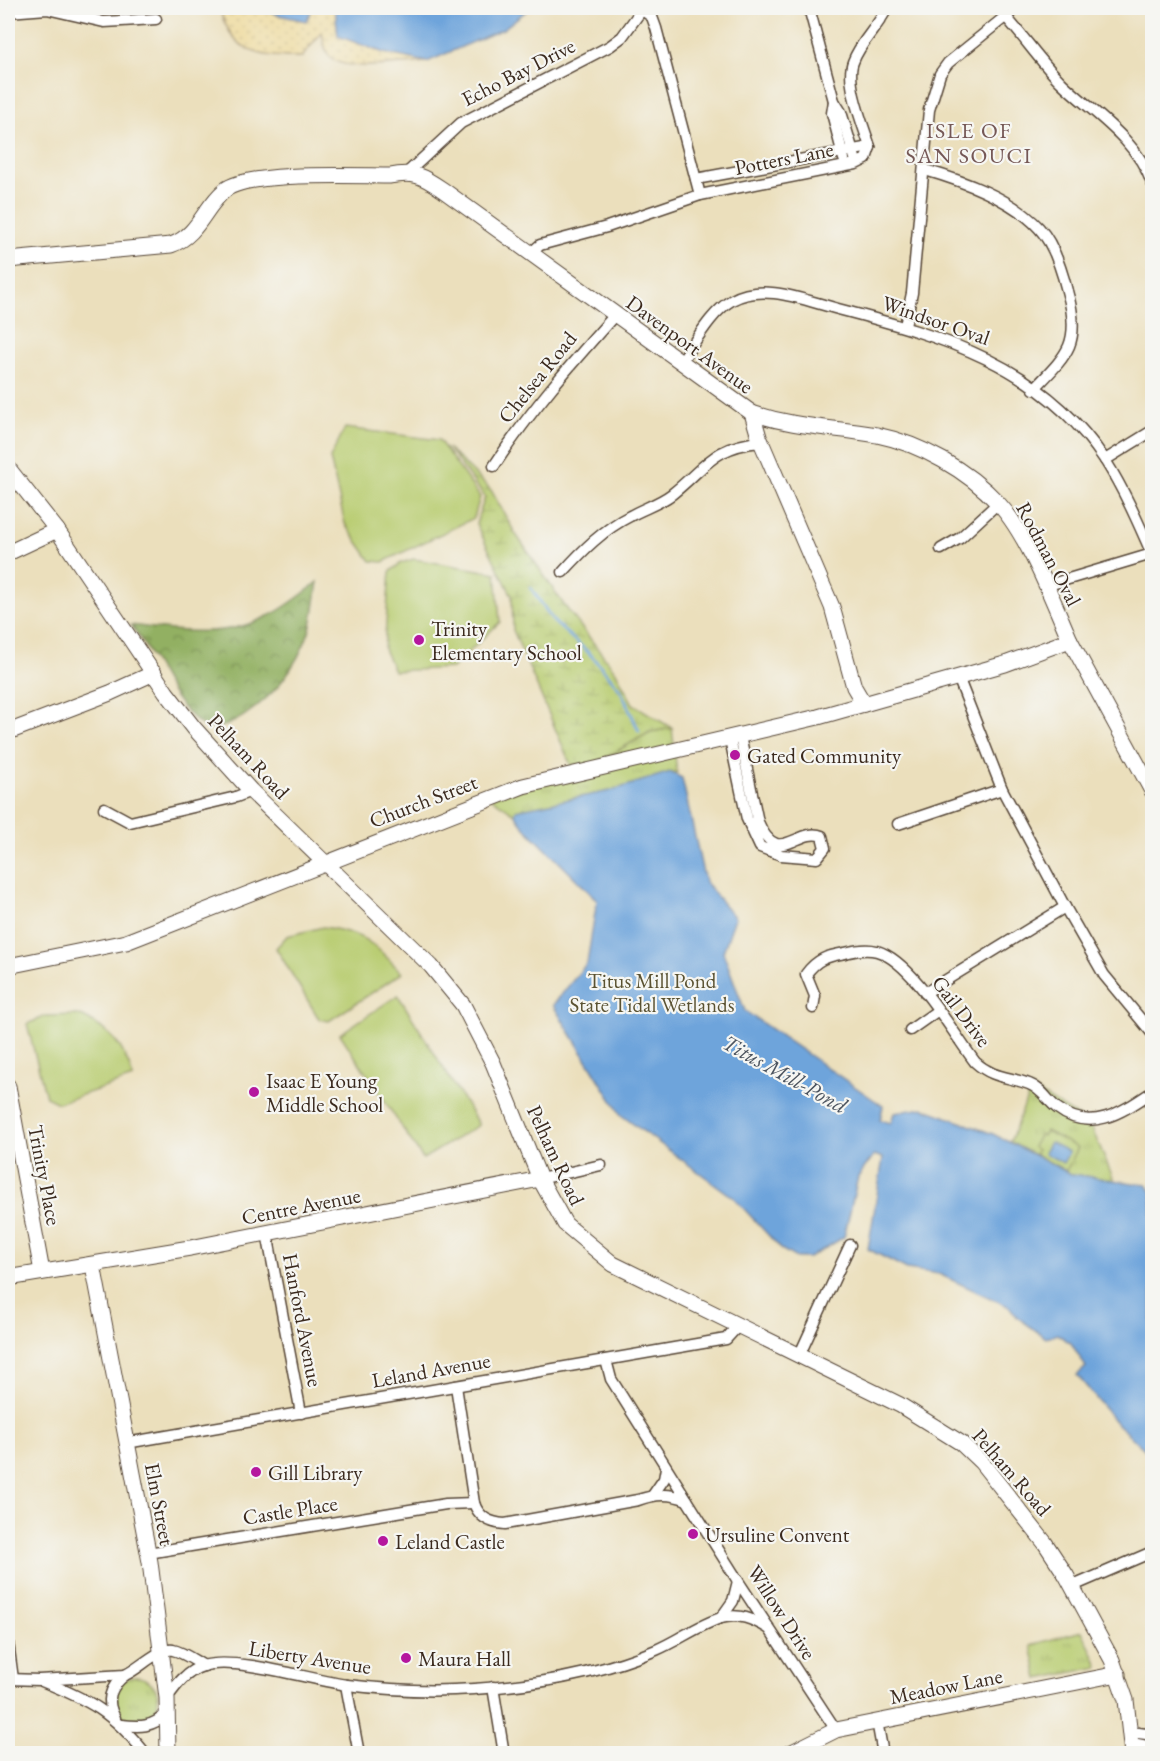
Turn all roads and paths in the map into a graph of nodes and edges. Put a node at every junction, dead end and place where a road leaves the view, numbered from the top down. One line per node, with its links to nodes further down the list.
1 (809, 8): 9 (street)
2 (887, 8): 8 (street)
3 (1016, 8): 6 (street)
4 (642, 9): 12 (street, Echo Bay Drive); 13 (street)
5 (8, 12): 7 (street)
6 (1005, 16): 11 (street); 14 (street)
7 (156, 19)
8 (870, 147): 9 (street, Potters Lane); 10 (street, Potters Lane)
9 (848, 152): 10 (street); 13 (street, Potters Lane)
10 (851, 165): 15 (street, Potters Lane)
11 (925, 170): 19 (street); 21 (street)
12 (408, 172): 16 (street, Davenport Avenue); 17 (street)
13 (696, 179): 15 (street)
14 (1152, 183)
15 (700, 195): 16 (street, Potters Lane)
16 (530, 254): 18 (street, Davenport Avenue)
17 (9, 261)
18 (614, 316): 20 (street, Davenport Avenue); 26 (street, Chelsea Road)
19 (905, 326): 20 (street, Windsor Oval); 21 (street, Windsor Oval)
20 (680, 363): 22 (street, Davenport Avenue)
21 (1034, 389): 25 (street, Windsor Oval)
22 (752, 413): 24 (street, Davenport Avenue); 28 (street, Rodman Oval)
23 (1152, 430): 25 (street)
24 (761, 442): 33 (street); 38 (street, Davenport Avenue)
25 (1105, 460): 32 (street, Windsor Oval)
26 (494, 466)
27 (8, 468): 29 (street, Pelham Road)
28 (999, 504): 30 (street); 34 (street, Rodman Oval)
29 (57, 530): 31 (street); 36 (street, Pelham Road)
30 (940, 549)
31 (8, 553)
32 (1152, 554): 34 (street)
33 (563, 572)
34 (1045, 586): 35 (street, Rodman Oval)
35 (1070, 640): 37 (street); 43 (street)
36 (154, 673): 39 (street); 42 (street, Pelham Road)
37 (958, 677): 38 (street); 41 (street)
38 (864, 704): 40 (street, Church Street)
39 (8, 732)
40 (735, 738): 40 (street); 46 (street, Church Street)
41 (1002, 789): 45 (street); 47 (street)
42 (250, 791): 44 (street); 46 (street, Pelham Road)
43 (1152, 791)
44 (104, 808)
45 (898, 824)
46 (325, 862): 48 (street, Church Street); 57 (street, Pelham Road)
47 (1065, 907): 49 (street); 53 (street)
48 (8, 966)
49 (925, 993): 50 (street, Gail Drive); 51 (street, Gail Drive)
50 (813, 1008)
51 (937, 1011): 52 (street); 55 (street, Gail Drive)
52 (910, 1030)
53 (1152, 1033)
54 (8, 1086): 61 (street, Trinity Place)
55 (1152, 1092)
56 (601, 1165): 57 (street, Centre Avenue)
57 (540, 1179): 58 (street, Centre Avenue); 63 (street, Pelham Road)
58 (267, 1233): 60 (street, Centre Avenue); 67 (street, Hanford Avenue)
59 (850, 1245): 64 (street)
60 (93, 1265): 61 (street, Centre Avenue); 68 (street, Elm Street)
61 (42, 1272): 62 (street, Centre Avenue)
62 (8, 1278)
63 (737, 1327): 64 (street, Pelham Road); 65 (street, Leland Avenue)
64 (799, 1356): 76 (street, Pelham Road)
65 (606, 1360): 66 (street, Leland Avenue); 69 (street, Willow Drive)
66 (456, 1386): 67 (street, Leland Avenue); 72 (street)
67 (301, 1413): 68 (street, Leland Avenue)
68 (126, 1443): 74 (street, Elm Street)
69 (666, 1468): 70 (street); 71 (street, Willow Drive)
70 (653, 1495): 71 (street); 72 (street)
71 (687, 1501): 75 (street, Willow Drive)
72 (474, 1503): 74 (street, Castle Place)
73 (1152, 1551): 76 (street)
74 (148, 1553): 80 (street, Elm Street)
75 (738, 1581): 77 (street); 78 (street, Willow Drive)
76 (1073, 1586): 82 (street, Pelham Road)
77 (721, 1618): 78 (street, Liberty Avenue); 87 (street, Liberty Avenue)
78 (768, 1628): 91 (street, Willow Drive)
79 (8, 1642): 84 (street)
80 (161, 1652): 81 (street, Liberty Avenue); 83 (street); 88 (street, Elm Street)
81 (204, 1666): 86 (street, Liberty Avenue); 88 (street)
82 (1118, 1674): 90 (street, Meadow Lane); 93 (street, Pelham Road)
83 (125, 1675): 85 (street); 89 (street)
84 (10, 1679): 85 (street)
85 (39, 1680): 89 (street)
86 (346, 1685): 87 (street, Liberty Avenue); 97 (street)
87 (493, 1687): 98 (street)
88 (167, 1706): 89 (street); 95 (street, Elm Street)
89 (118, 1721): 96 (street)
90 (877, 1721): 91 (street, Meadow Lane); 100 (street)
91 (836, 1730): 99 (street, Meadow Lane)
92 (1152, 1732): 93 (street)
93 (1131, 1743): 94 (street)
94 (1152, 1747)
95 (170, 1750)
96 (146, 1754)
97 (359, 1754)
98 (504, 1754)
99 (788, 1754)
100 (883, 1754)

